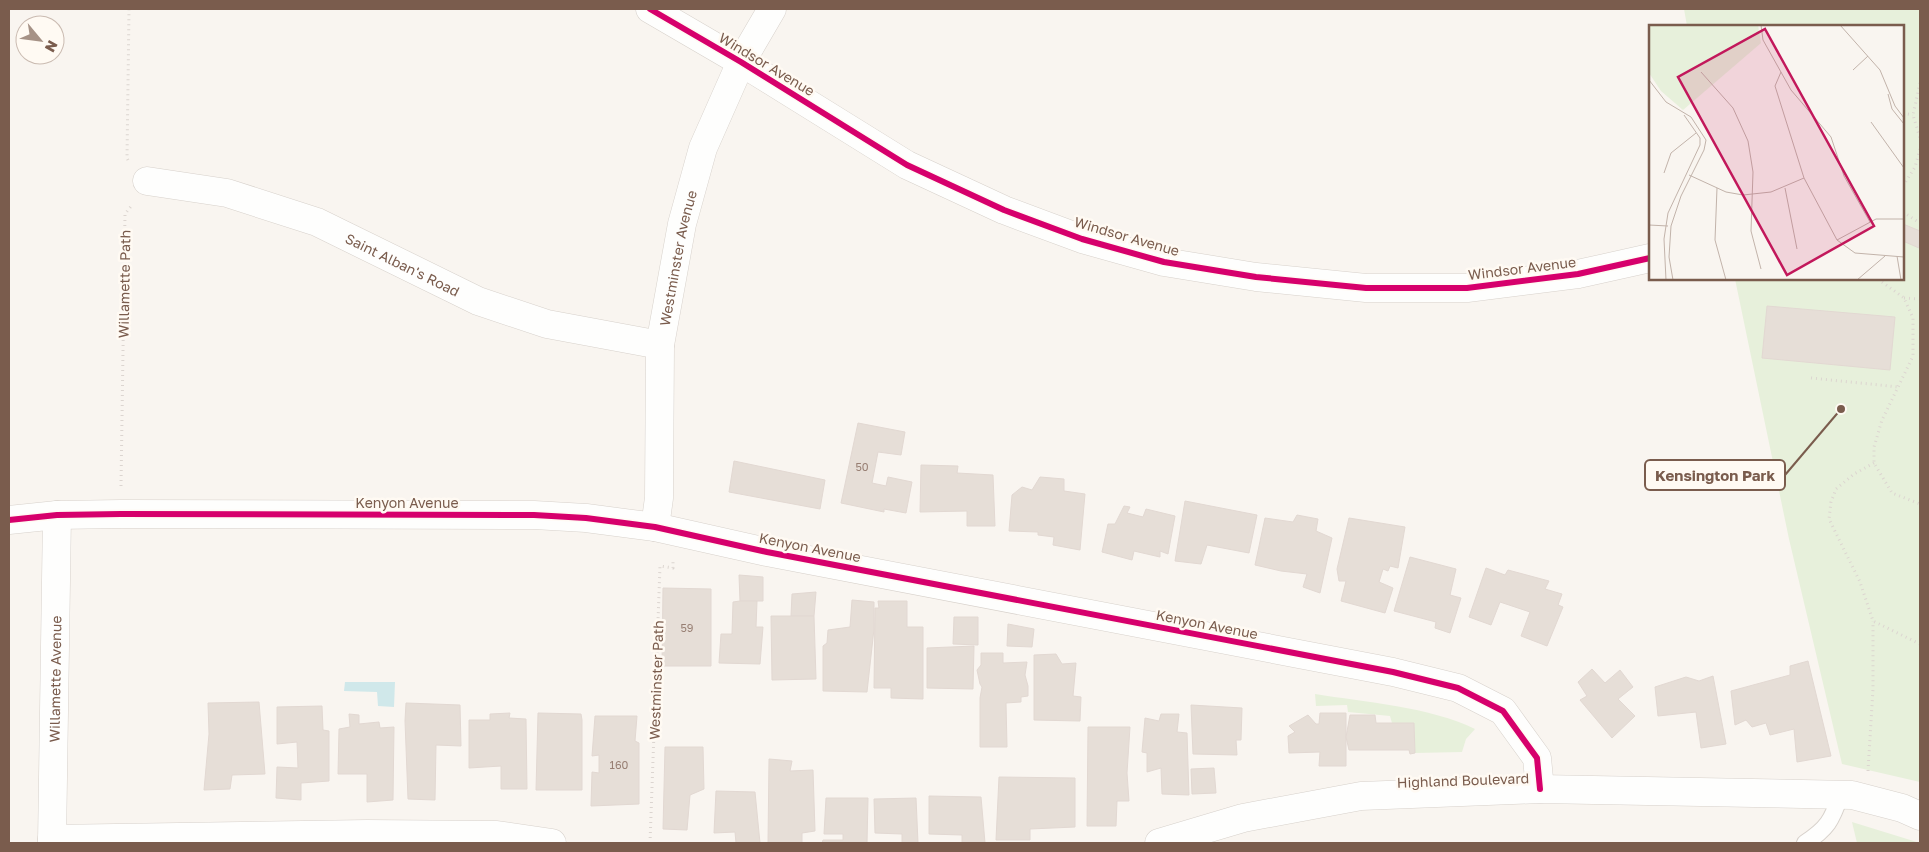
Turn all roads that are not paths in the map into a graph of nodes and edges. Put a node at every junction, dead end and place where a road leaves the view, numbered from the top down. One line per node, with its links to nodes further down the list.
1 (650, 9): 3 (street, Windsor Avenue)
2 (772, 9): 3 (street, Westminster Avenue)
3 (741, 62): 5 (street, Windsor Avenue); 6 (street, Westminster Avenue)
4 (147, 181): 6 (street, Saint Alban's Road)
5 (1649, 258)
6 (660, 345): 9 (street, Westminster Avenue)
7 (57, 515): 8 (street, Kenyon Avenue); 9 (street, Kenyon Avenue); 15 (street, Willamette Avenue)
8 (9, 520)
9 (666, 529): 10 (street, Kenyon Avenue)
10 (1540, 789): 11 (street, Highland Boulevard); 17 (street, Highland Boulevard)
11 (1853, 797): 12 (street, Highland Boulevard); 18 (lane)
12 (1920, 816)
13 (330, 839): 14 (street); 16 (street)
14 (180, 840): 15 (street)
15 (52, 841)
16 (552, 843)
17 (1159, 843)
18 (1805, 843)

